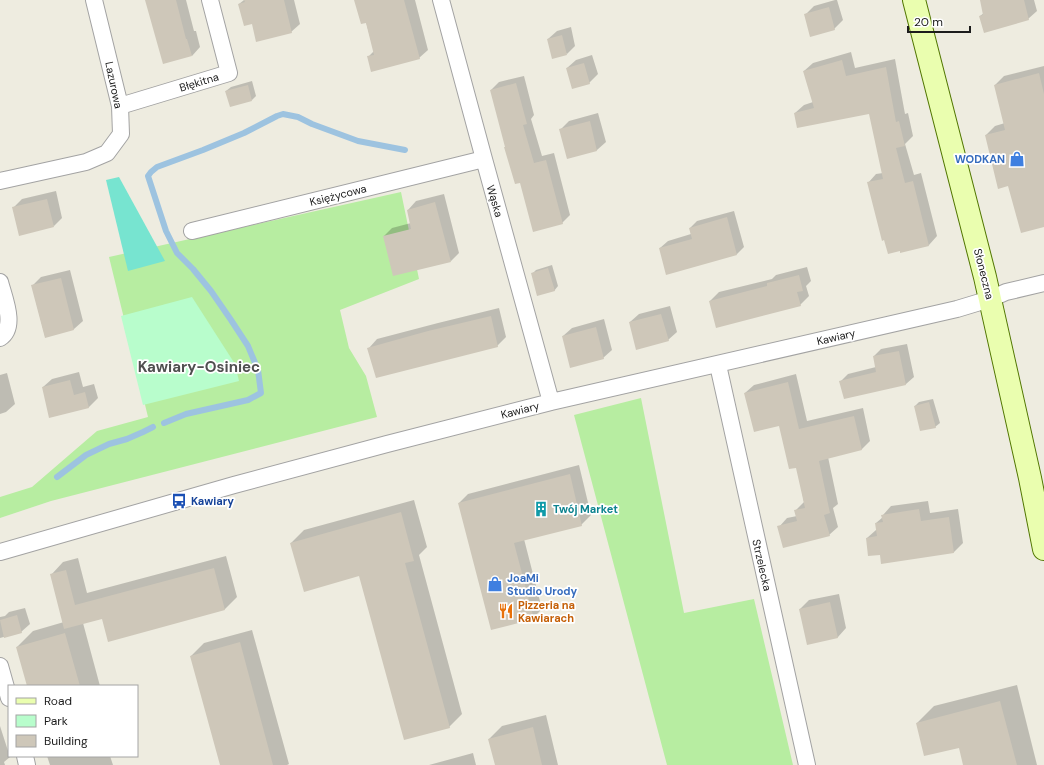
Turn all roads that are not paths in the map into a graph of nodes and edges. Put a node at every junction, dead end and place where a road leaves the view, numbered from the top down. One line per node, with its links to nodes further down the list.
1 (94, 0): 5 (street, Lazurowa)
2 (210, 0): 5 (street, Błękitna)
3 (441, 0): 6 (street, Wąska)
4 (914, 0): 11 (street, Słoneczna)
5 (120, 106): 7 (street, Lazurowa)
6 (484, 159): 8 (street, Księżycowa); 14 (street, Wąska)
7 (0, 181)
8 (192, 231)
9 (0, 282): 12 (street)
10 (1044, 283): 11 (street, Kawiary)
11 (990, 299): 13 (street, Kawiary); 15 (street, Słoneczna)
12 (0, 338)
13 (718, 364): 14 (street, Kawiary); 19 (street, Strzelecka)
14 (551, 402): 16 (street, Kawiary)
15 (1044, 549)
16 (0, 552)
17 (0, 666): 18 (street)
18 (8, 694)
19 (807, 765)

